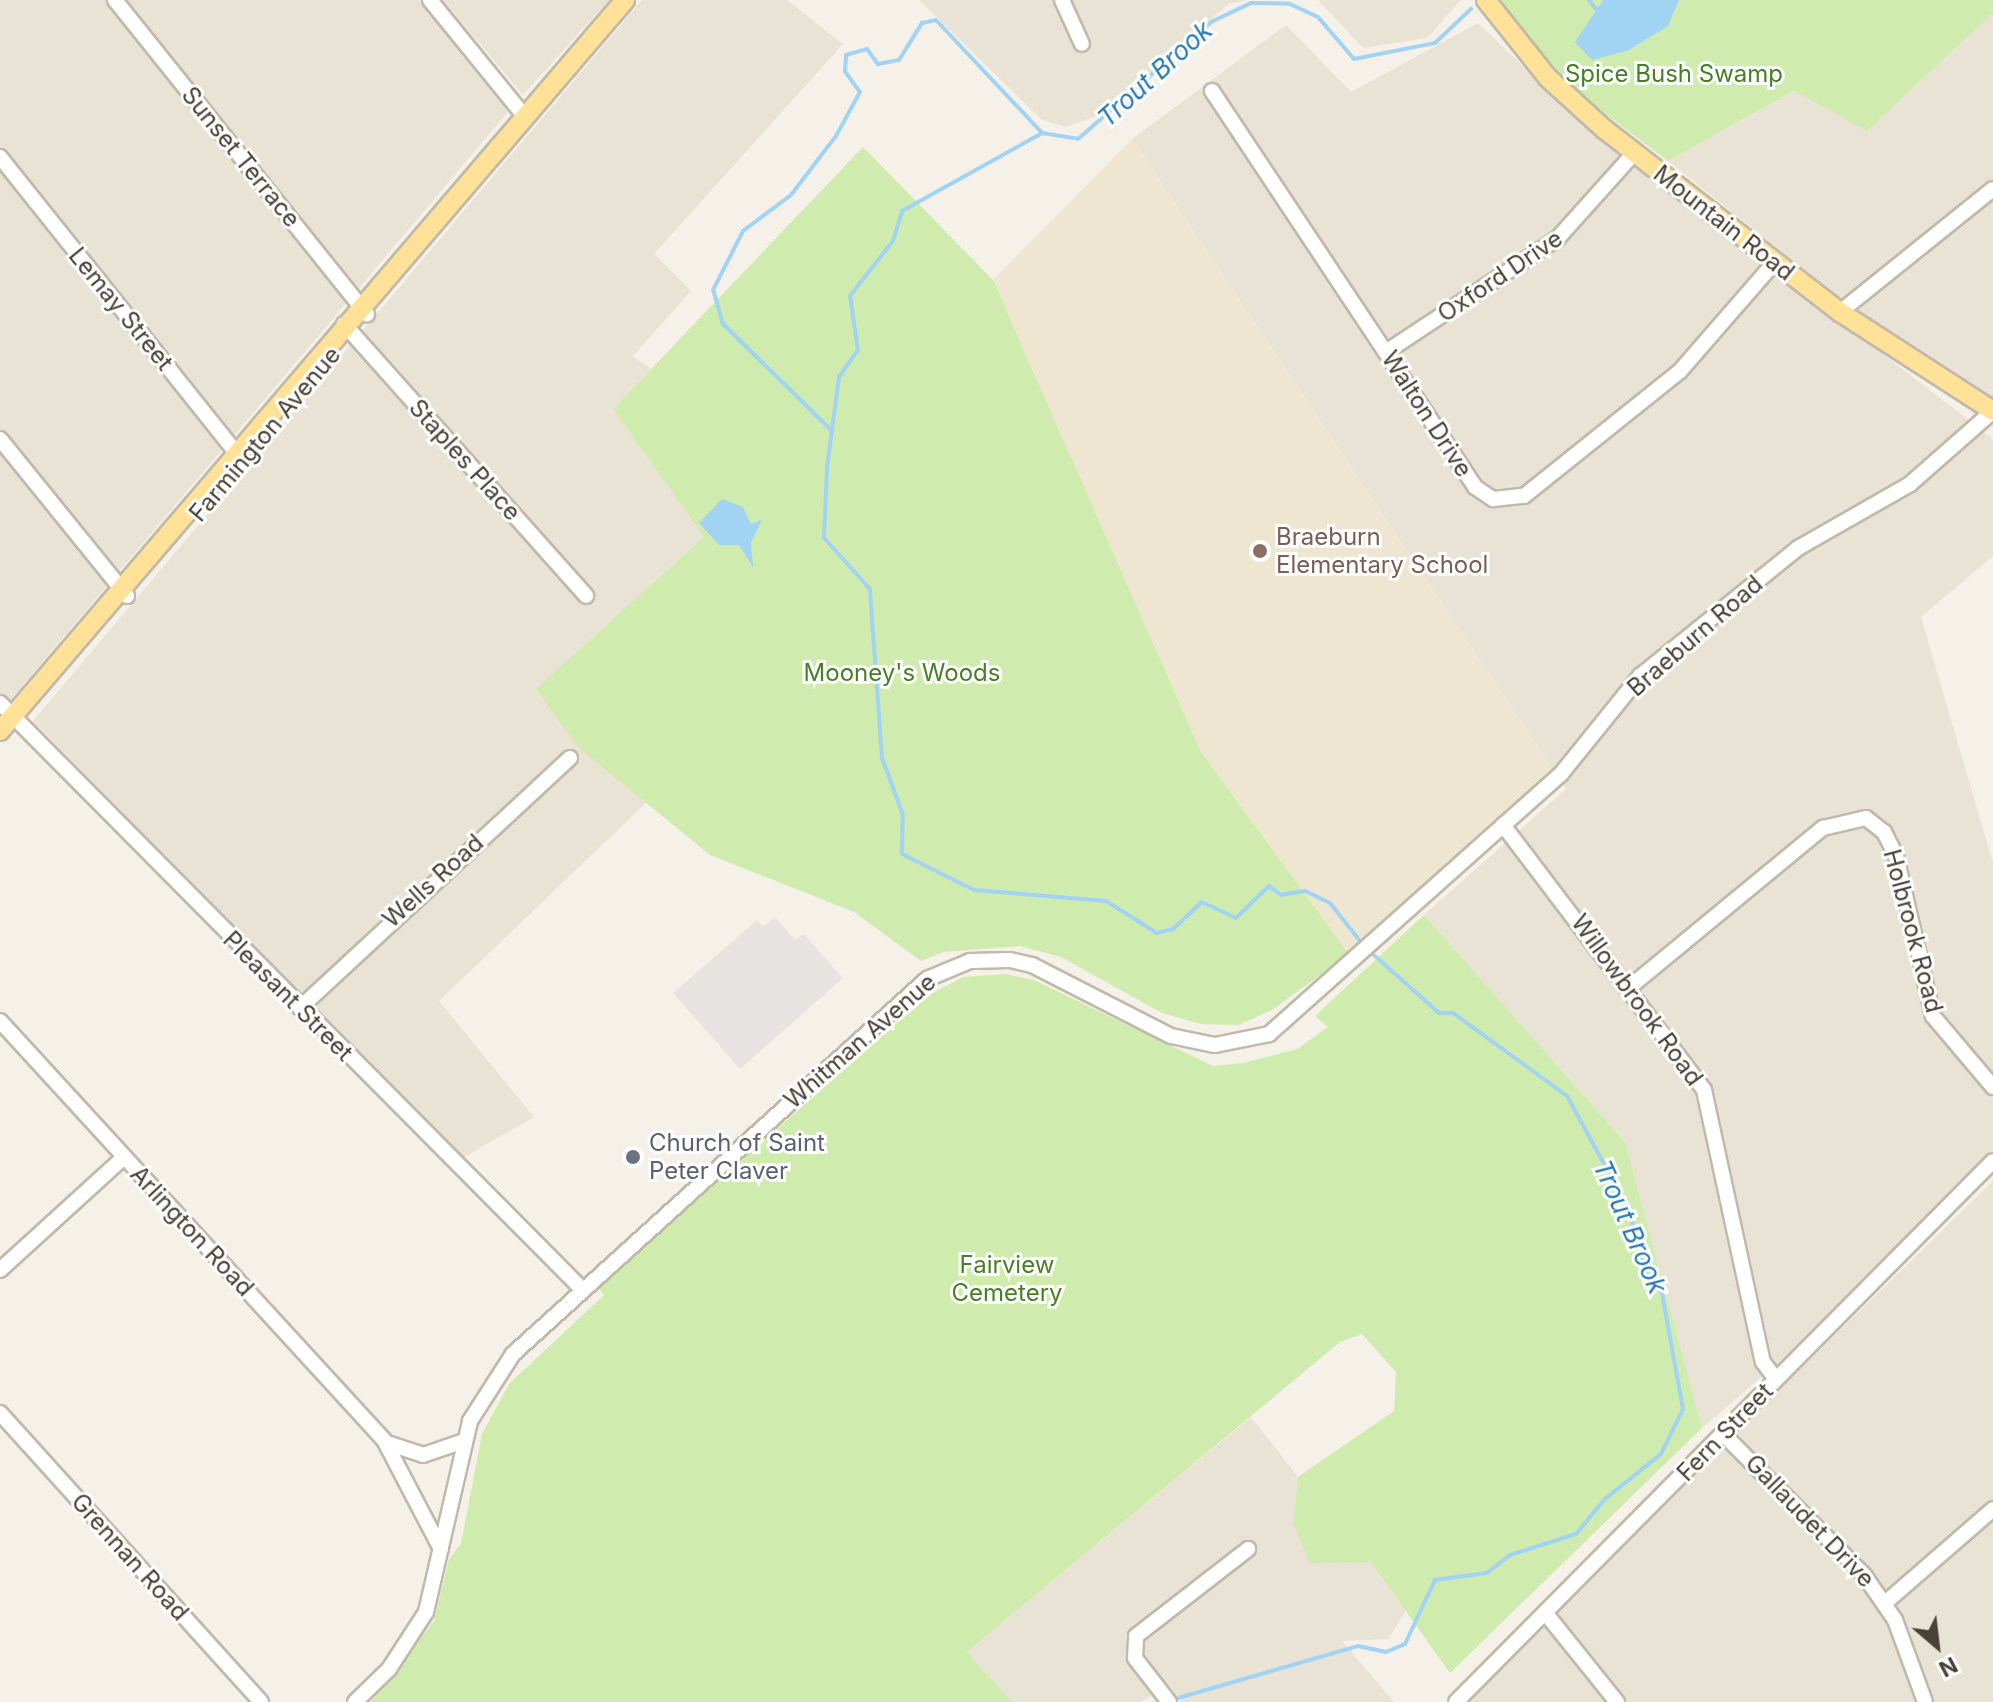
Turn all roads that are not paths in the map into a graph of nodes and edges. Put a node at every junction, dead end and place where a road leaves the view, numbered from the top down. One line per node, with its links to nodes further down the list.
1 (115, 0): 13 (street, Sunset Terrace)
2 (430, 0): 8 (street)
3 (625, 0): 8 (main road, Farmington Avenue)
4 (1062, 0): 6 (street)
5 (1486, 0): 9 (main road, Mountain Road)
6 (1082, 44)
7 (1212, 91): 16 (street, Walton Drive)
8 (525, 117): 13 (main road, Farmington Avenue)
9 (1635, 152): 12 (main road, Mountain Road); 16 (street, Oxford Drive)
10 (0, 157): 19 (street, Lemay Street)
11 (1993, 189): 14 (street)
12 (1774, 263): 14 (main road, Mountain Road); 16 (street, Walton Drive)
13 (364, 309): 15 (main road, Farmington Avenue)
14 (1840, 312): 17 (main road, Mountain Road)
15 (348, 328): 19 (main road, Farmington Avenue); 21 (street, Staples Place)
16 (1386, 352)
17 (1993, 411): 25 (street, Braeburn Road)
18 (0, 439): 20 (street)
19 (239, 456): 20 (main road, Farmington Avenue)
20 (124, 592): 22 (main road, Farmington Avenue)
21 (586, 596)
22 (7, 720): 23 (main road, Farmington Avenue); 28 (street, Pleasant Street)
23 (0, 747)
24 (570, 758): 28 (street, Wells Road)
25 (1503, 825): 26 (street, Braeburn Road); 27 (street, Willowbrook Road)
26 (1357, 962): 34 (street, Whitman Avenue)
27 (1631, 986): 30 (street, Holbrook Road); 35 (street, Willowbrook Road)
28 (300, 1008): 34 (street, Pleasant Street)
29 (0, 1021): 31 (street, Arlington Road)
30 (1993, 1087)
31 (124, 1157): 33 (street); 38 (street, Arlington Road)
32 (1993, 1161): 35 (street, Fern Street)
33 (0, 1270)
34 (580, 1287): 39 (street, Whitman Avenue)
35 (1776, 1379): 37 (street, Fern Street)
36 (0, 1413): 45 (street, Grennan Road)
37 (1723, 1434): 43 (street, Gallaudet Drive); 44 (street, Fern Street)
38 (384, 1440): 39 (street, Arlington Road); 42 (street, Arlington Road)
39 (464, 1441): 42 (street, Whitman Avenue)
40 (1993, 1509): 43 (street)
41 (1248, 1549): 47 (street)
42 (442, 1551): 46 (street, Whitman Avenue)
43 (1885, 1603): 50 (street, Gallaudet Drive)
44 (1547, 1615): 48 (street, Fern Street); 49 (street)
45 (261, 1702)
46 (355, 1702)
47 (1169, 1702)
48 (1456, 1702)
49 (1617, 1702)
50 (1925, 1702)

